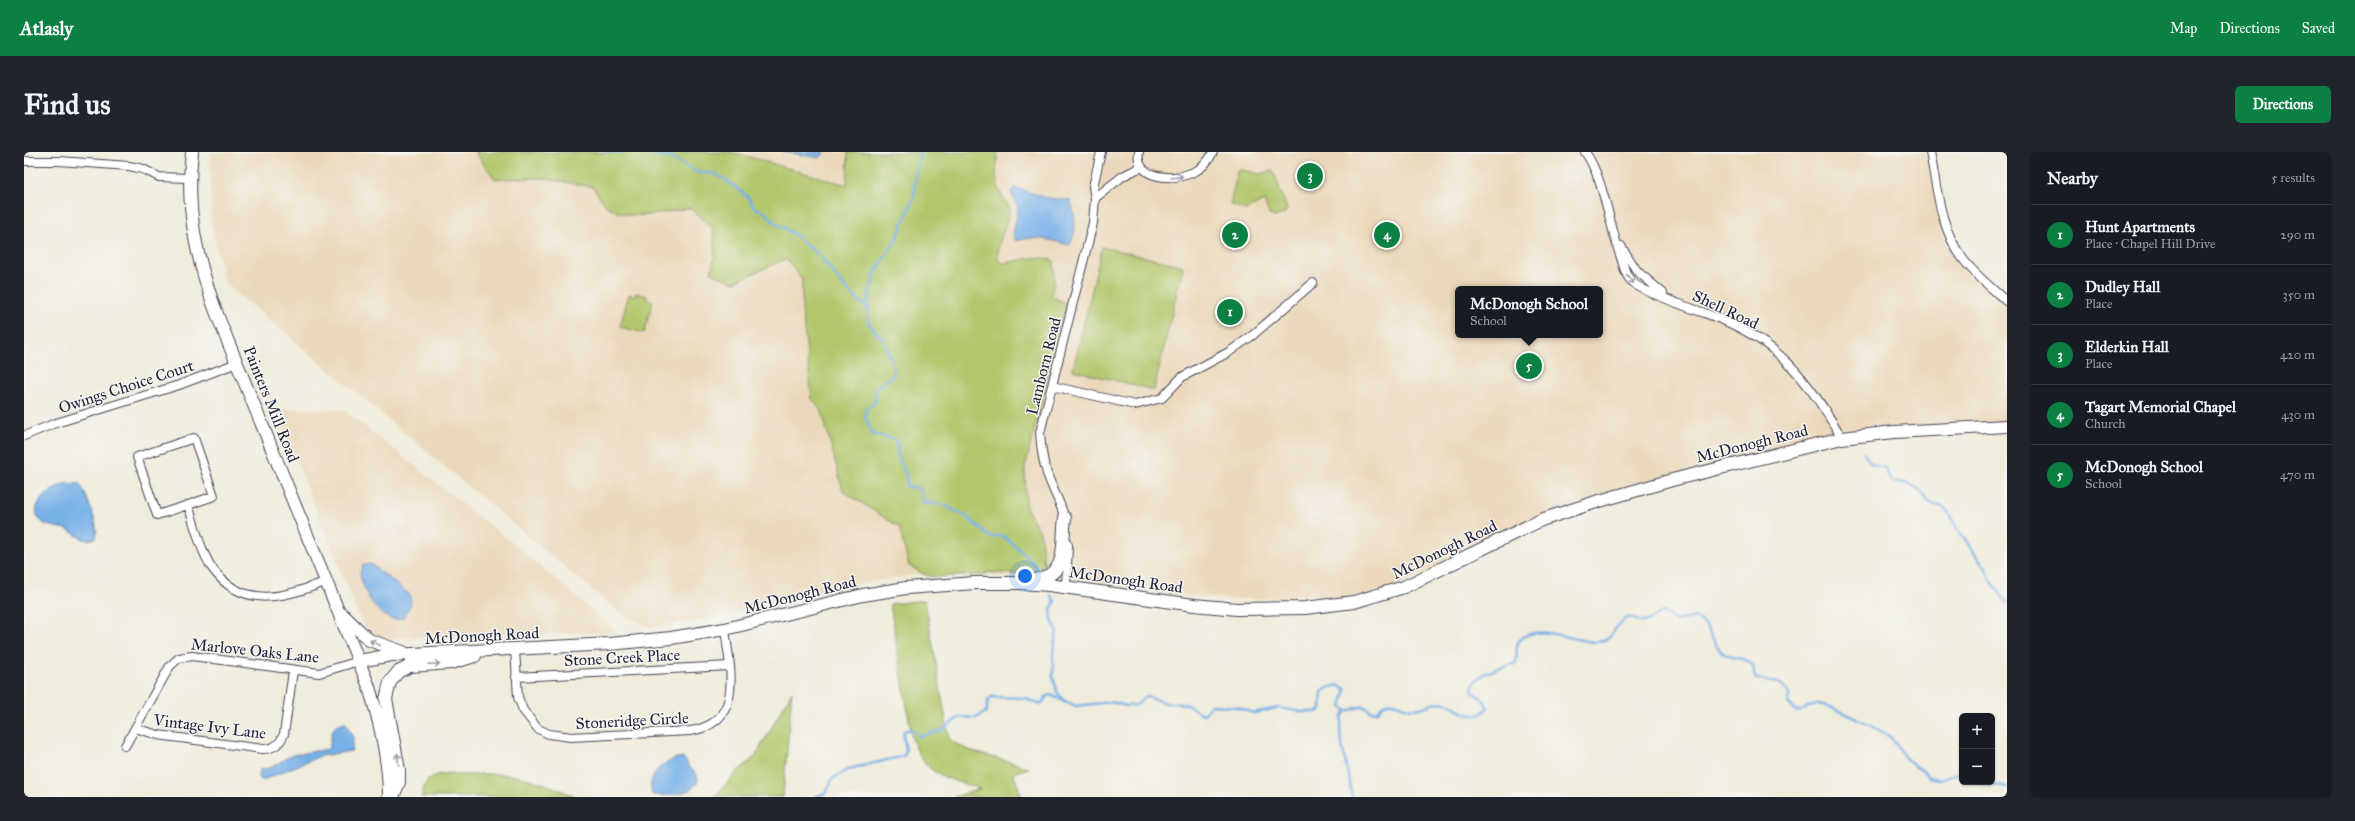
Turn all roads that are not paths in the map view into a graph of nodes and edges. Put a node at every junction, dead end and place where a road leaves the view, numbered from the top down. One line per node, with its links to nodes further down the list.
1 (192, 152): 9 (main road, Painters Mill Road)
2 (1101, 152): 10 (street, Lamborn Road)
3 (1139, 152): 8 (street)
4 (1213, 152): 8 (street, one-way to 4)
5 (1585, 152): 17 (street, Shell Road)
6 (1930, 152): 12 (street)
7 (24, 161): 9 (street)
8 (1141, 167): 10 (street)
9 (189, 178): 13 (main road, Painters Mill Road)
10 (1095, 198): 14 (street, Lamborn Road)
11 (1313, 283): 14 (street)
12 (2007, 302)
13 (237, 363): 16 (street, Owings Choice Court); 20 (main road, Painters Mill Road)
14 (1052, 386): 19 (street, Lamborn Road)
15 (2007, 426): 17 (main road, McDonogh Road)
16 (24, 436)
17 (1842, 438): 22 (main road, McDonogh Road)
18 (188, 505): 18 (street); 20 (street)
19 (1065, 518): 21 (main road); 22 (street, Lamborn Road)
20 (327, 581): 23 (main road, Painters Mill Road)
21 (1020, 583): 22 (main road, McDonogh Road); 24 (main road, McDonogh Road)
22 (1066, 587)
23 (339, 610): 27 (main road, one-way to 23); 28 (main road, Painters Mill Road)
24 (725, 629): 25 (main road, McDonogh Road); 29 (street, Stoneridge Circle)
25 (515, 649): 26 (main road, McDonogh Road); 31 (street, Stoneridge Circle)
26 (496, 650): 27 (main road, McDonogh Road); 35 (main road, one-way to 26)
27 (412, 655): 28 (main road, McDonogh Road)
28 (359, 660): 30 (street, Marlove Oaks Lane); 34 (main road)
29 (729, 666): 31 (street, Stone Creek Place); 31 (street, Stoneridge Circle)
30 (293, 671): 32 (street, Marlove Oaks Lane); 32 (street, Vintage Ivy Lane)
31 (516, 677)
32 (135, 728): 33 (street, Marlove Oaks Lane)
33 (125, 746)
34 (389, 797)
35 (393, 797)

